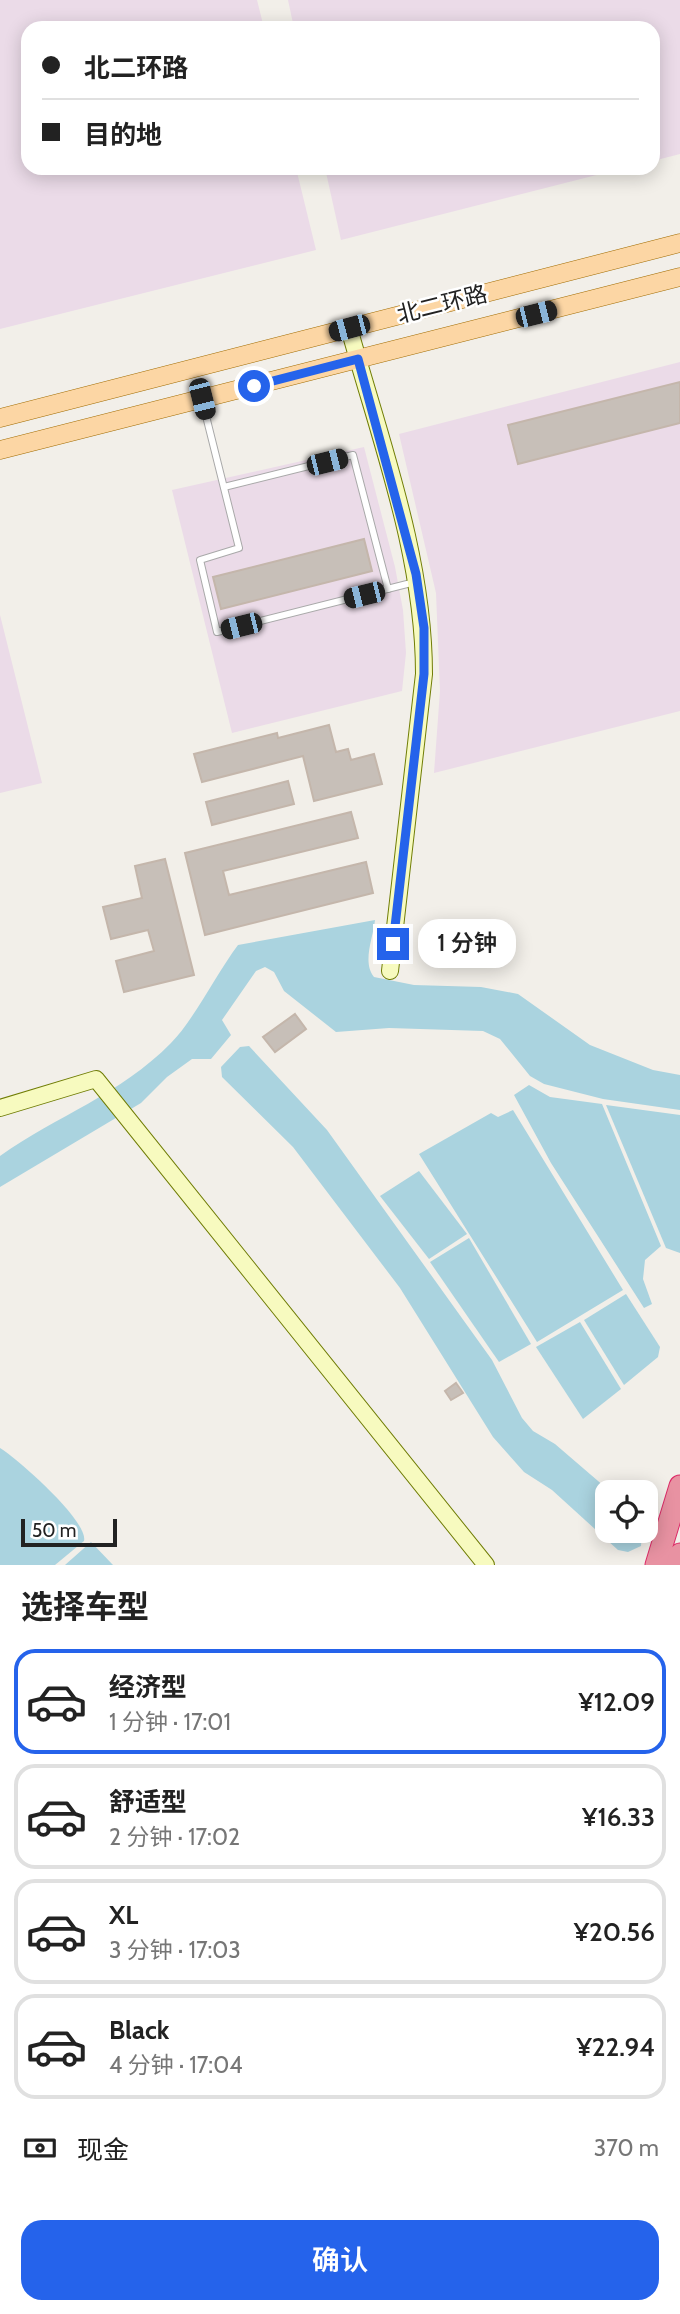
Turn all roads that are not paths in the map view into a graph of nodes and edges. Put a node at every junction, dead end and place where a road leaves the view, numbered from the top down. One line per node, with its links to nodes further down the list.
1 (680, 243): 3 (main road, 北二环路)
2 (680, 277): 4 (main road, 北二环路)
3 (349, 328): 4 (street); 6 (main road, 北二环路)
4 (358, 359): 5 (main road, 北二环路); 9 (street)
5 (202, 399): 7 (main road, 北二环路); 8 (lane)
6 (0, 418)
7 (0, 450)
8 (224, 487): 10 (lane); 10 (lane)
9 (417, 582): 10 (lane); 11 (street)
10 (388, 589)
11 (390, 971)
12 (0, 1108): 15 (street)
13 (680, 1486): 16 (highway)
14 (680, 1554): 17 (highway)
15 (486, 1565)
16 (656, 1565)
17 (677, 1565)

